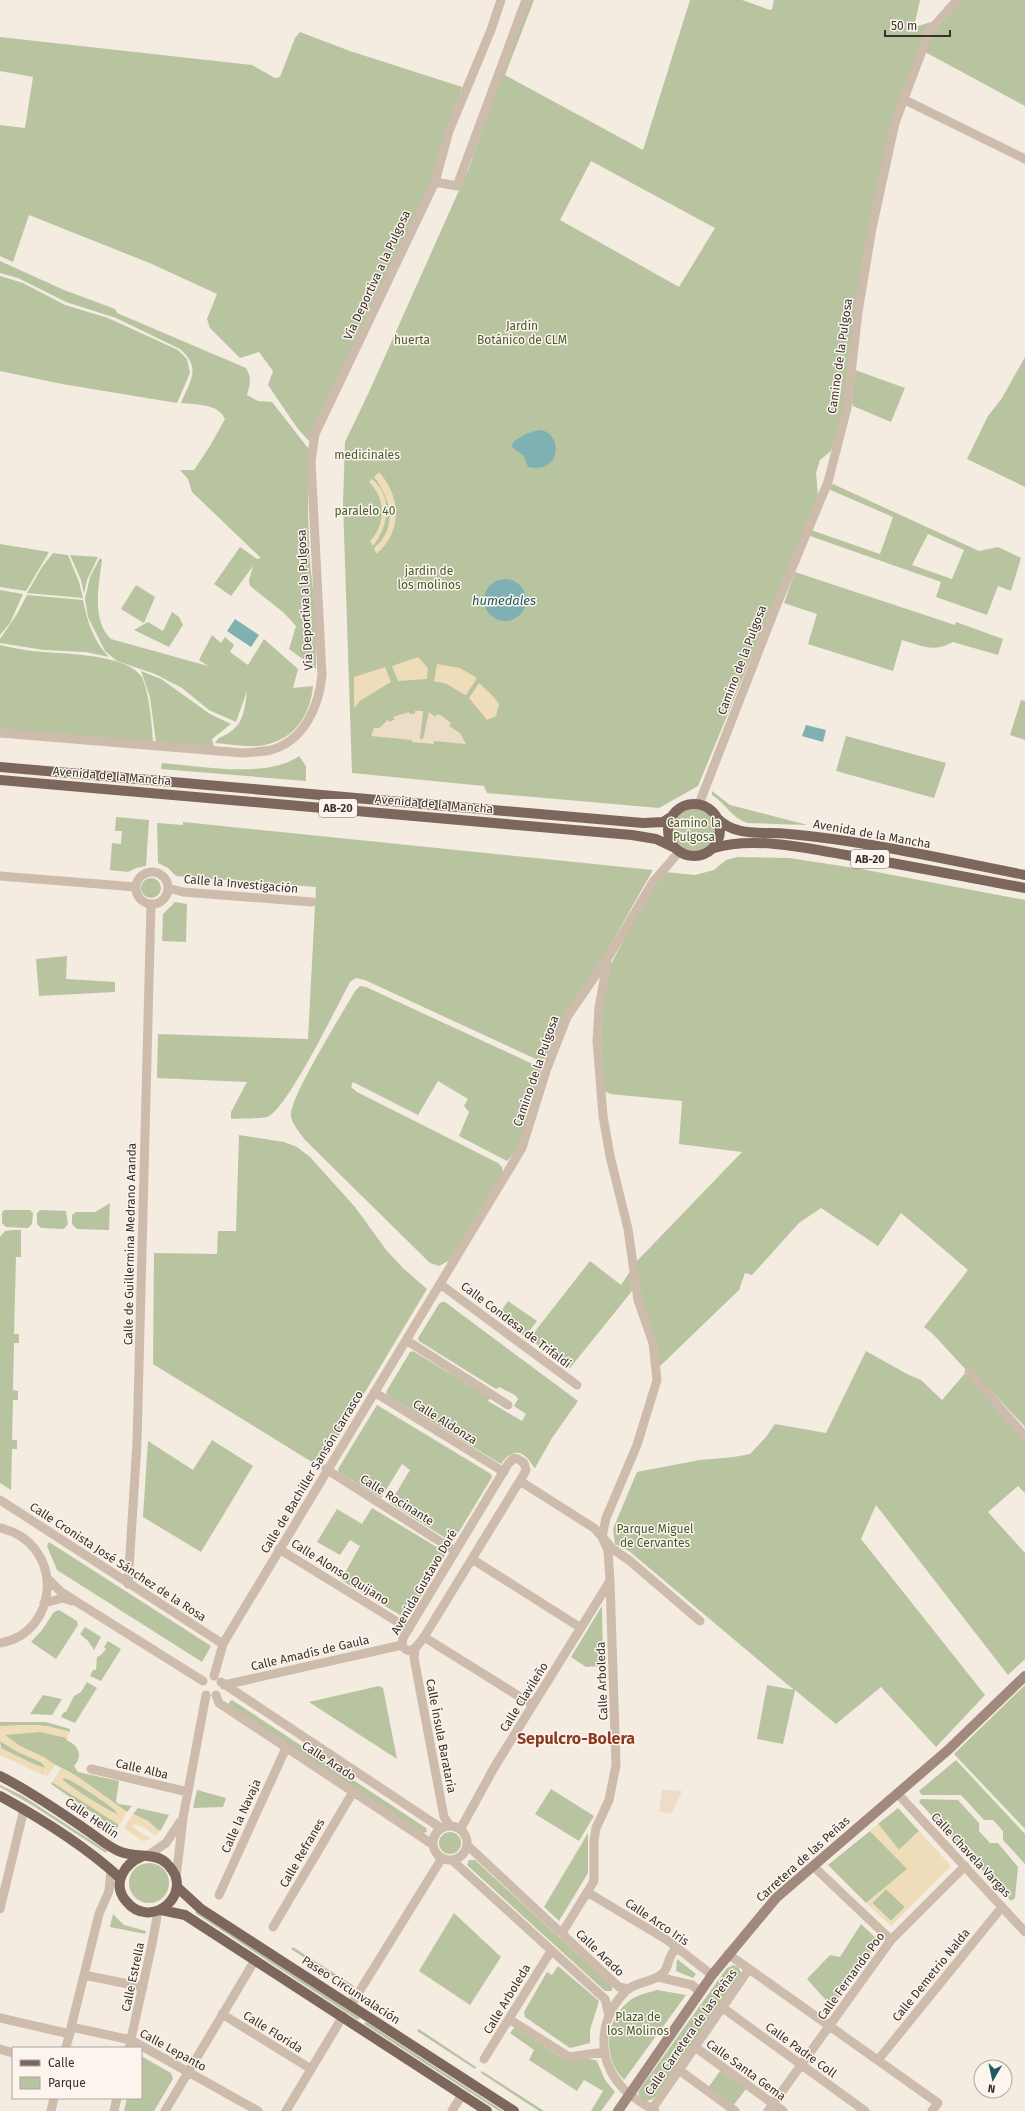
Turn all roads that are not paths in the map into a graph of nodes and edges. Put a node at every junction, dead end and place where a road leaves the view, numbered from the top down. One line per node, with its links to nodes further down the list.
1 (501, 0): 6 (street, Vía Deportiva a la Pulgosa)
2 (526, 0): 6 (street)
3 (957, 0): 4 (street, Camino de la Pulgosa)
4 (905, 100): 5 (street); 10 (street, Camino de la Pulgosa)
5 (1025, 159)
6 (435, 182): 7 (street, Vía Deportiva a la Pulgosa)
7 (0, 733)
8 (0, 767): 11 (main road, Avenida de la Mancha / AB-20)
9 (0, 780): 14 (main road, Avenida de la Mancha / AB-20)
10 (699, 804): 11 (main road, AB-20); 12 (main road)
11 (671, 817): 14 (main road)
12 (717, 818): 13 (main road); 15 (main road, Avenida de la Mancha / AB-20)
13 (714, 848): 14 (main road, AB-20); 19 (main road, Avenida de la Mancha / AB-20)
14 (676, 850): 22 (street, Camino de la Pulgosa)
15 (1025, 875)
16 (0, 876): 17 (street)
17 (136, 887): 18 (street); 21 (street)
18 (168, 888): 20 (street, Calle la Investigación); 21 (street)
19 (1025, 888)
20 (312, 902)
21 (151, 904): 41 (street, Calle de Guillermina Medrano Aranda)
22 (609, 956): 23 (street, Camino de la Pulgosa); 35 (street)
23 (440, 1284): 24 (street, Calle de Bachiller Sansón Carrasco); 26 (street, Calle Condesa de Trifaldi)
24 (406, 1340): 27 (street, Calle de Bachiller Sansón Carrasco); 28 (street)
25 (970, 1372): 29 (street)
26 (577, 1386)
27 (374, 1392): 30 (street, Calle de Bachiller Sansón Carrasco); 31 (street, Calle Aldonza)
28 (508, 1405)
29 (1025, 1436)
30 (326, 1469): 36 (street, Calle de Bachiller Sansón Carrasco); 37 (street, Calle Rocinante)
31 (504, 1472): 32 (street, Avenida Gustavo Doré); 37 (street, Avenida Gustavo Doré)
32 (520, 1481): 35 (street); 38 (street, Avenida Gustavo Doré)
33 (0, 1500): 41 (street, Calle Cronista José Sánchez de la Rosa)
34 (0, 1528): 39 (street)
35 (602, 1537): 40 (street, Calle Arboleda); 44 (street)
36 (279, 1549): 46 (street, Calle Alonso Quijano); 49 (street, Calle de Bachiller Sansón Carrasco)
37 (455, 1551): 46 (street, Avenida Gustavo Doré)
38 (472, 1559): 45 (street); 47 (street, Avenida Gustavo Doré)
39 (48, 1579): 42 (street); 43 (street)
40 (610, 1581): 45 (street, Calle Clavileño); 81 (street, Calle Arboleda)
41 (128, 1584): 49 (street, Calle Cronista José Sánchez de la Rosa)
42 (77, 1602): 43 (street); 53 (street)
43 (44, 1603): 48 (street)
44 (700, 1621)
45 (581, 1628): 57 (street, Calle Clavileño)
46 (409, 1629): 50 (street, Avenida Gustavo Doré)
47 (424, 1637): 51 (street, Avenida Gustavo Doré); 57 (street)
48 (0, 1643)
49 (223, 1644): 54 (street, Calle de Bachiller Sansón Carrasco)
50 (402, 1645): 51 (street, Avenida Gustavo Doré); 54 (street, Calle Amadís de Gaula)
51 (415, 1650): 67 (street, Calle Ínsula Barataria)
52 (1025, 1676): 63 (main road, Carretera de las Peñas)
53 (202, 1681): 54 (street); 55 (street)
54 (220, 1681): 56 (street); 67 (street, Calle Arado)
55 (206, 1695): 56 (street); 61 (street)
56 (216, 1695): 58 (street, Calle Arado)
57 (533, 1705): 68 (street, Calle Clavileño)
58 (286, 1748): 62 (street, Calle Arado); 82 (street, Calle la Navaja)
59 (91, 1769): 61 (street, Calle Alba)
60 (0, 1776): 71 (main road, Calle Hellín)
61 (188, 1792): 66 (street)
62 (353, 1792): 69 (street, Calle Arado); 86 (street, Calle Refranes)
63 (898, 1794): 74 (main road, Carretera de las Peñas); 75 (street, Calle Chavela Vargas)
64 (0, 1796): 65 (main road)
65 (24, 1809): 76 (main road); 80 (street)
66 (183, 1818): 71 (street); 78 (street)
67 (446, 1827): 68 (street); 69 (street)
68 (460, 1828): 70 (street)
69 (432, 1844): 72 (street)
70 (467, 1845): 73 (street); 88 (street, Calle Arado)
71 (145, 1856): 77 (main road); 78 (main road)
72 (442, 1858): 73 (street); 102 (street)
73 (452, 1860): 91 (street)
74 (813, 1866): 89 (street); 92 (main road, Carretera de las Peñas)
75 (966, 1866): 83 (street, Calle Chavela Vargas); 89 (street, Calle Fernando Poo)
76 (111, 1870): 77 (main road); 79 (street)
77 (120, 1880): 79 (street); 85 (main road)
78 (176, 1883): 85 (main road); 102 (main road, Paseo Circunvalación)
79 (109, 1891): 95 (street)
80 (2, 1892): 84 (street)
81 (587, 1892): 88 (street, Calle Arboleda); 90 (street, Calle Arco Iris)
82 (219, 1895)
83 (1002, 1907): 87 (street, Calle Chavela Vargas); 119 (street, Calle Demetrio Nalda)
84 (0, 1909)
85 (159, 1910): 93 (main road); 98 (street, Calle Estrella)
86 (274, 1927)
87 (1025, 1932)
88 (562, 1933): 99 (street, Calle Arado)
89 (891, 1940): 109 (street, Calle Fernando Poo)
90 (679, 1950): 96 (street, Calle Arco Iris); 97 (street)
91 (551, 1951): 101 (street); 108 (street, Calle Arboleda)
92 (728, 1954): 94 (street); 96 (main road, Carretera de las Peñas)
93 (255, 1960): 104 (street); 105 (main road)
94 (749, 1969): 103 (street, Calle Carretera de las Peñas); 109 (street)
95 (84, 1974): 98 (street); 110 (street)
96 (712, 1975): 100 (main road, Carretera de las Peñas)
97 (658, 1977): 99 (street); 100 (street)
98 (143, 1987): 111 (street, Calle Estrella)
99 (629, 1989): 101 (street, Calle Arado); 106 (street)
100 (700, 1992): 125 (main road, Carretera de las Peñas)
101 (605, 1999): 106 (street)
102 (351, 2005): 137 (main road, Paseo Circunvalación)
103 (723, 2008): 113 (street, Calle Carretera de las Peñas); 120 (street, Calle Padre Coll)
104 (222, 2014): 121 (street, Calle Florida); 123 (street)
105 (343, 2016): 121 (street); 124 (main road)
106 (609, 2016): 116 (street)
107 (0, 2018): 110 (street, Calle Lepanto)
108 (509, 2019): 116 (street); 118 (street, Calle Arboleda)
109 (829, 2026): 119 (street); 120 (street, Calle Fernando Poo)
110 (70, 2030): 111 (street, Calle Lepanto); 112 (street)
111 (130, 2044)
112 (66, 2047)
113 (695, 2048): 122 (street, Calle Carretera de las Peñas); 128 (street, Calle Santa Gema)
114 (0, 2050): 117 (street)
115 (142, 2050): 123 (street, Calle Lepanto)
116 (604, 2052): 125 (street)
117 (12, 2053)
118 (484, 2059)
119 (878, 2060): 142 (street)
120 (801, 2065): 128 (street, Calle Fernando Poo); 141 (street, Calle Padre Coll)
121 (311, 2069): 134 (street)
122 (679, 2070): 129 (street, Calle Carretera de las Peñas); 139 (street)
123 (188, 2072): 132 (street); 133 (street, Calle Lepanto)
124 (462, 2094): 135 (street); 136 (main road)
125 (629, 2094): 129 (street); 138 (main road, Carretera de las Peñas)
126 (54, 2099): 130 (street)
127 (117, 2099): 131 (street)
128 (771, 2108): 140 (street, Calle Santa Gema)
129 (654, 2110)
130 (51, 2111)
131 (114, 2111)
132 (165, 2111)
133 (258, 2111)
134 (286, 2111)
135 (452, 2111)
136 (487, 2111)
137 (514, 2111)
138 (618, 2111)
139 (734, 2111)
140 (783, 2111)
141 (866, 2111)
142 (932, 2111)

